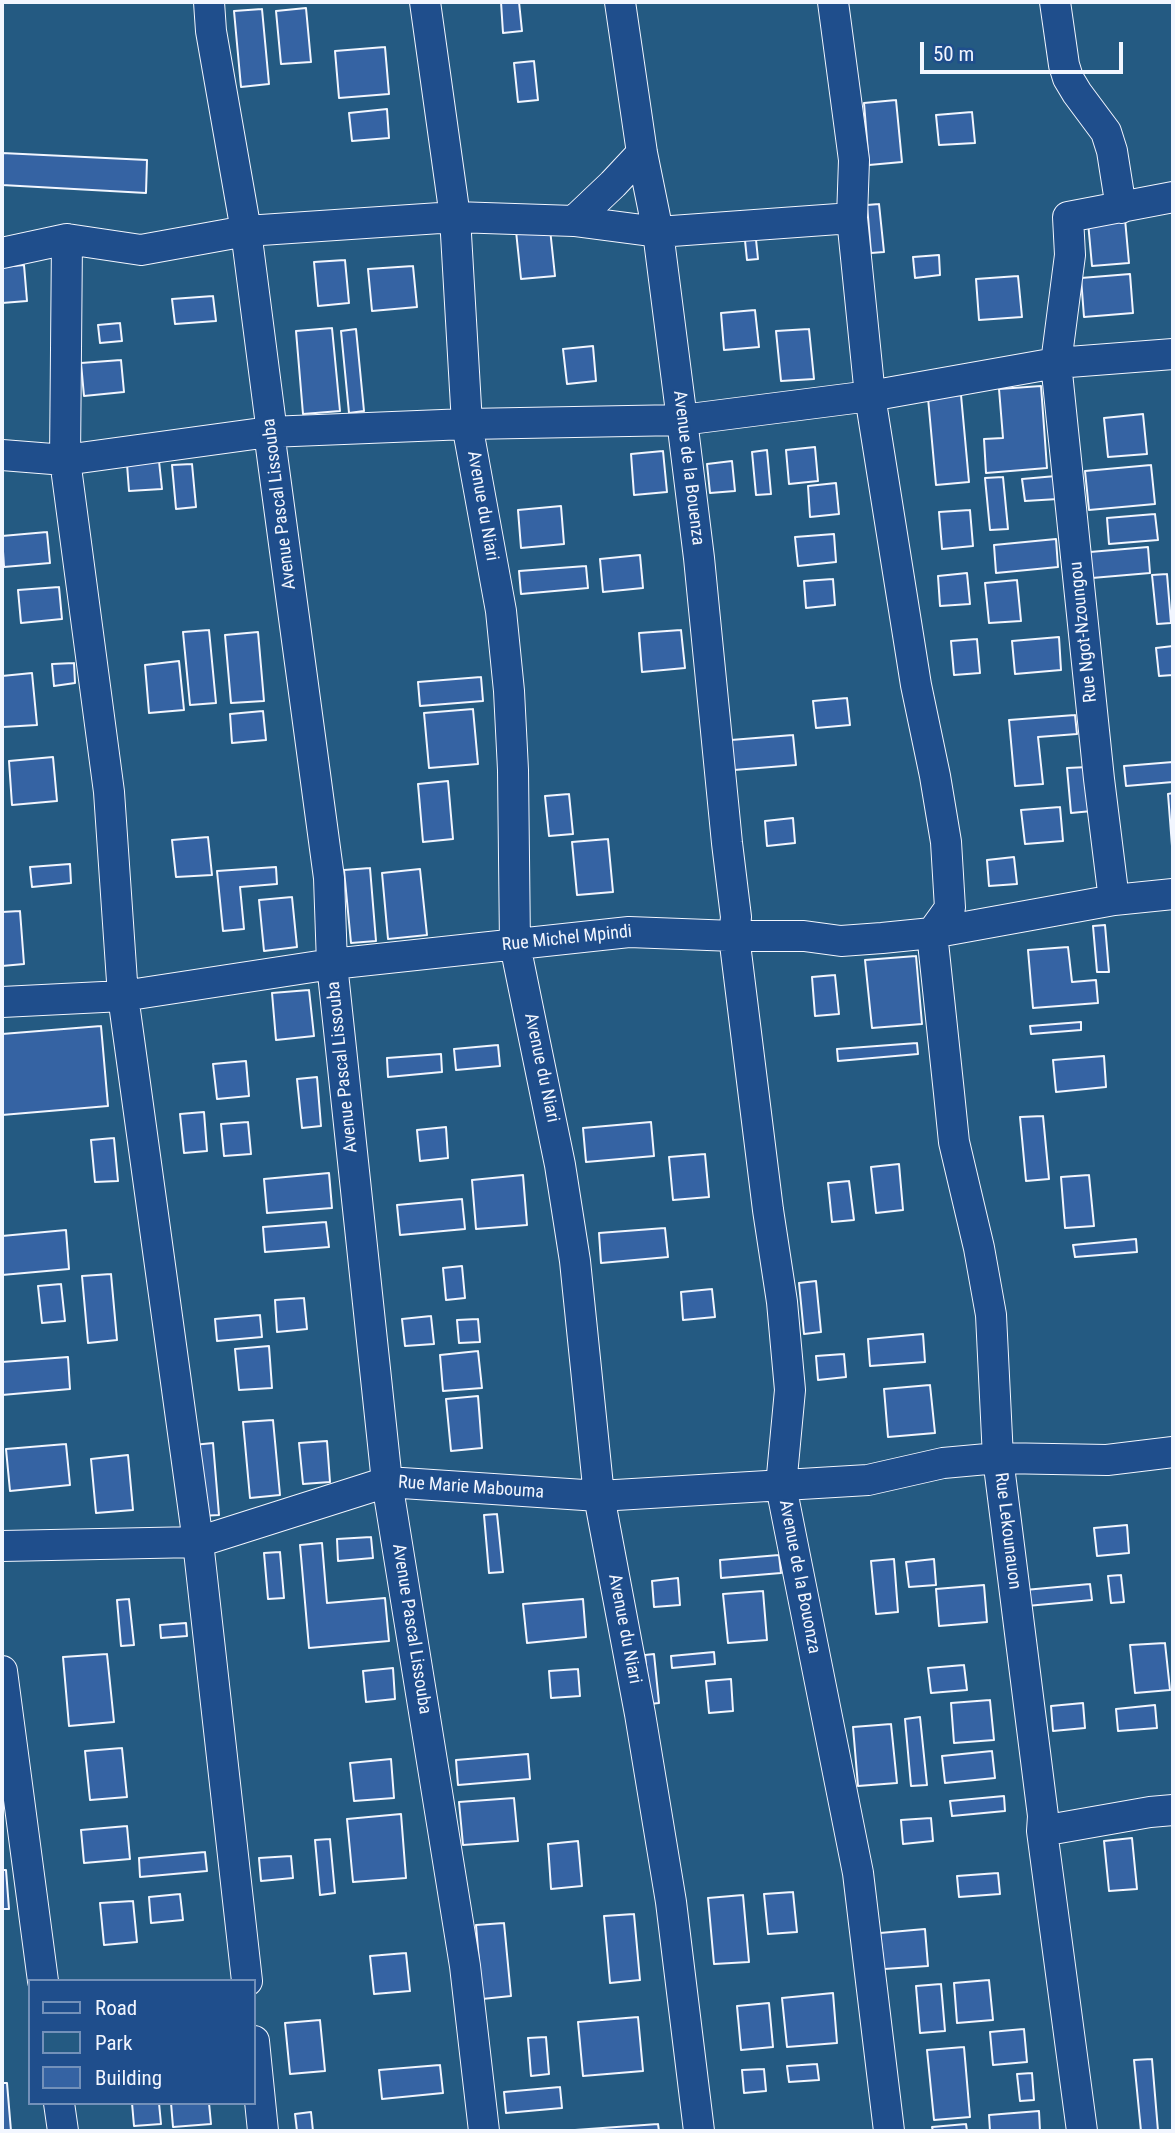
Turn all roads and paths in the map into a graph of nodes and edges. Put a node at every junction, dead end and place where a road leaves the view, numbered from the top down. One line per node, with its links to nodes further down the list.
1 (209, 2): 12 (street, Avenue Pascal Lissouba)
2 (425, 2): 9 (street, Avenue du Niari)
3 (620, 2): 6 (street, Avenue de la Bouenza)
4 (833, 2): 10 (street)
5 (1055, 2): 8 (street)
6 (642, 153): 11 (street); 13 (street, Avenue de la Bouenza)
7 (1173, 197): 8 (street)
8 (1121, 208): 17 (street, Rue Ngot-Nzoungou)
9 (455, 217): 11 (street); 12 (street); 20 (street, Avenue du Niari)
10 (852, 218): 13 (street); 18 (street)
11 (573, 221): 13 (street)
12 (246, 231): 14 (street); 21 (street, Avenue Pascal Lissouba)
13 (658, 232): 19 (street, Avenue de la Bouenza)
14 (67, 239): 15 (street); 23 (street)
15 (2, 253)
16 (1173, 354): 17 (street)
17 (1056, 363): 18 (street); 25 (street, Rue Ngot-Nzoungou)
18 (870, 396): 19 (street); 26 (street)
19 (682, 421): 20 (street); 27 (street, Avenue de la Bouenza)
20 (467, 424): 21 (street); 28 (street, Avenue du Niari)
21 (269, 432): 23 (street); 29 (street, Avenue Pascal Lissouba)
22 (2, 454): 23 (street)
23 (65, 460): 30 (street)
24 (1173, 894): 25 (street, Rue Michel Mpindi)
25 (1114, 900): 26 (street, Rue Michel Mpindi)
26 (932, 933): 27 (street, Rue Michel Mpindi); 33 (street, Rue Lekounauon)
27 (734, 936): 28 (street, Rue Michel Mpindi); 35 (street, Avenue de la Bouonza)
28 (515, 945): 29 (street, Rue Michel Mpindi); 36 (street, Avenue du Niari)
29 (332, 964): 30 (street, Rue Michel Mpindi); 34 (street, Avenue Pascal Lissouba)
30 (123, 996): 31 (street, Rue Michel Mpindi); 37 (street)
31 (2, 1002)
32 (1173, 1452): 33 (street, Rue Marie Mabouma)
33 (998, 1458): 35 (street, Rue Marie Mabouma); 41 (street, Rue Lekounauon)
34 (387, 1482): 36 (street, Rue Marie Mabouma); 37 (street, Rue Marie Mabouma); 48 (street, Avenue Pascal Lissouba)
35 (782, 1486): 36 (street, Rue Marie Mabouma); 50 (street, Avenue de la Bouonza)
36 (599, 1496): 49 (street, Avenue du Niari)
37 (198, 1542): 38 (street, Rue Marie Mabouma); 43 (street)
38 (2, 1546)
39 (2, 1671): 42 (street)
40 (1173, 1810): 41 (street)
41 (1042, 1832): 51 (street, Rue Lekounauon)
42 (43, 1979)
43 (247, 1979)
44 (256, 2062): 47 (street)
45 (59, 2105): 46 (street)
46 (62, 2131)
47 (263, 2131)
48 (484, 2131)
49 (699, 2131)
50 (889, 2131)
51 (1082, 2131)

